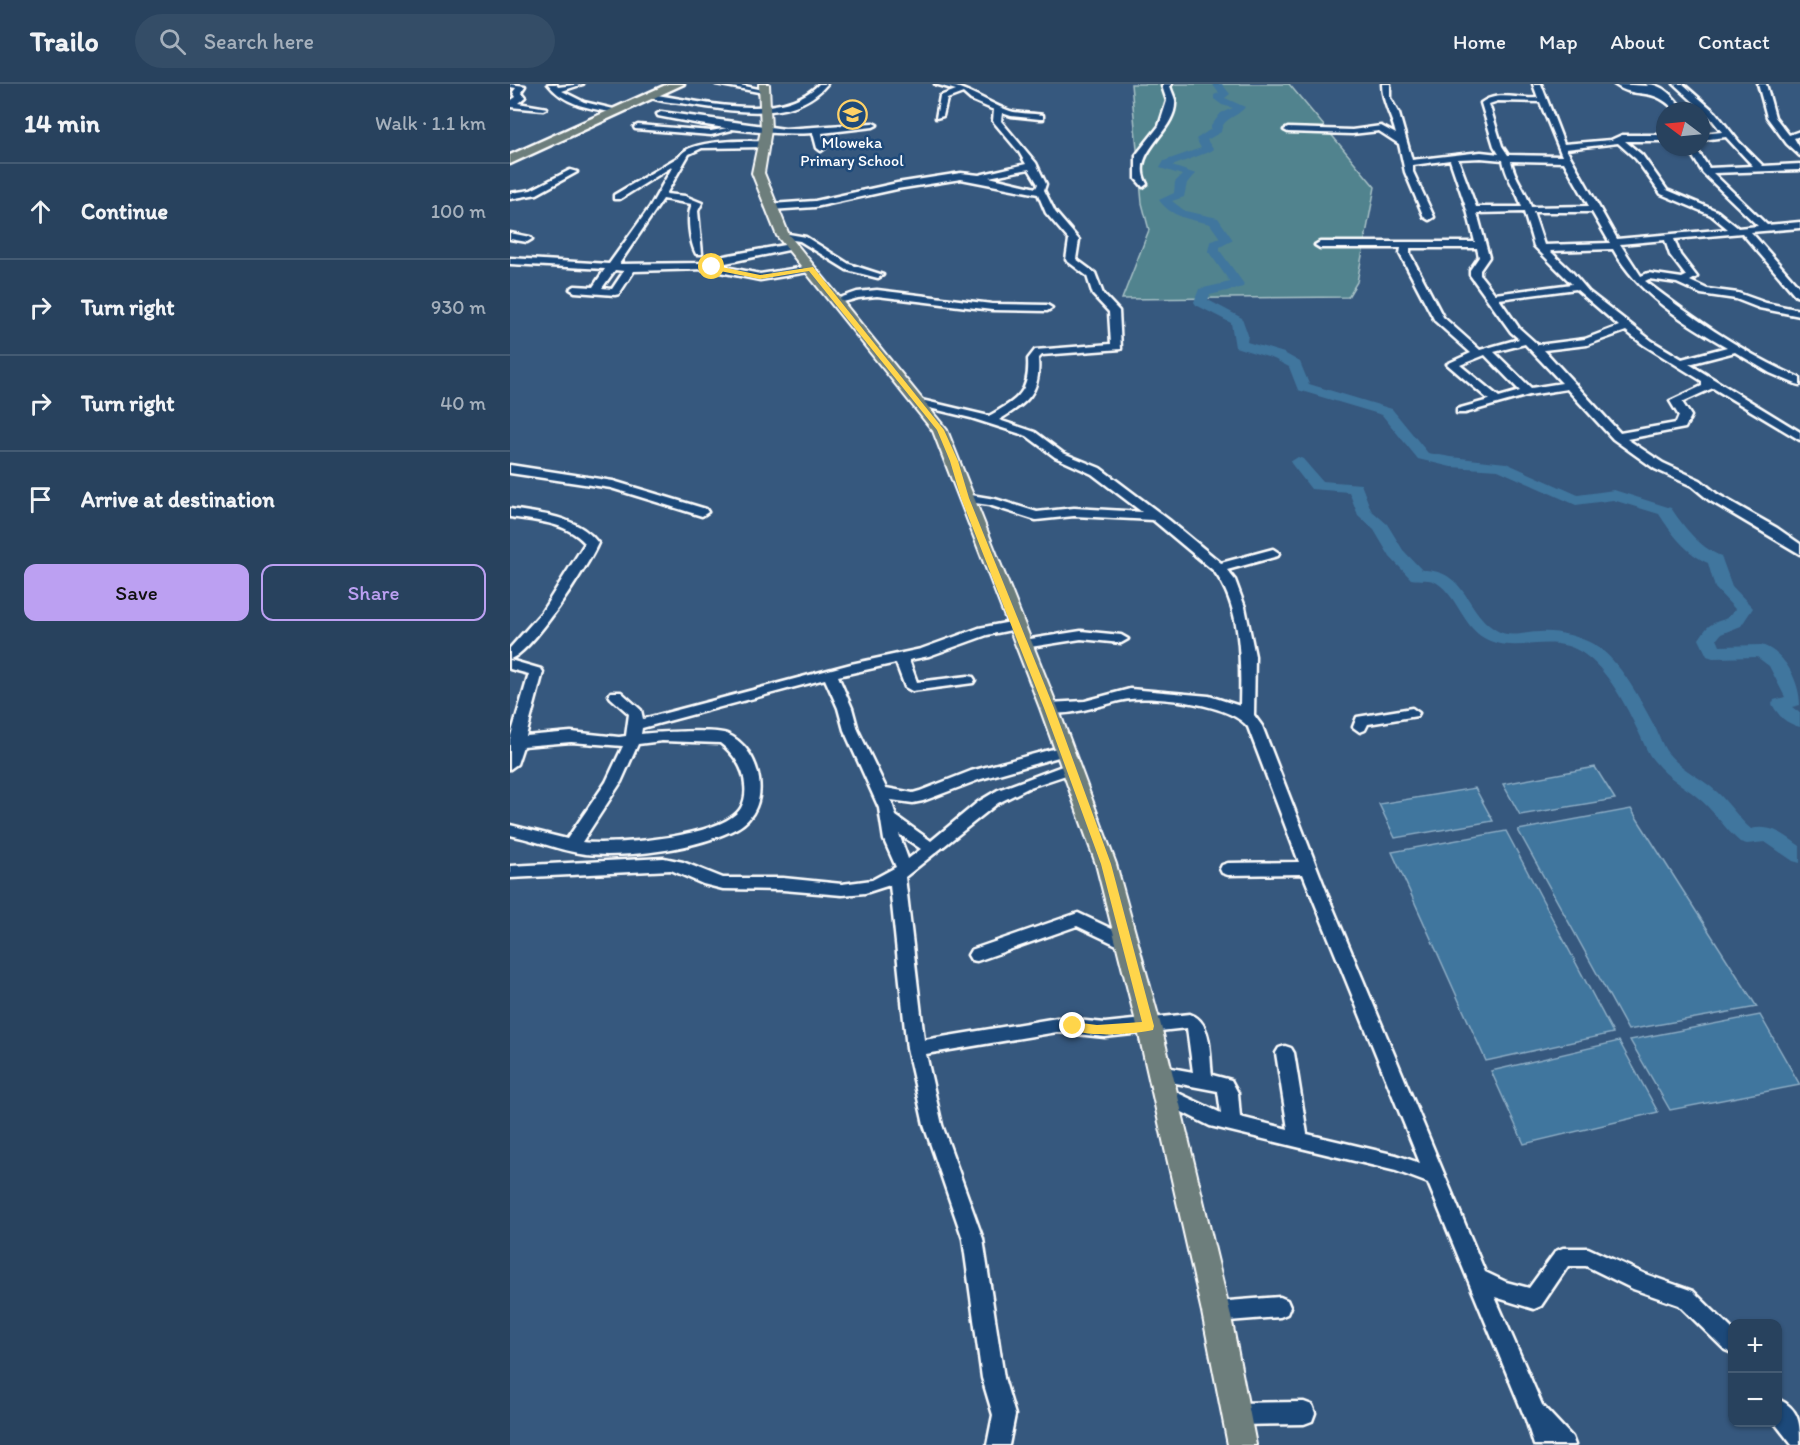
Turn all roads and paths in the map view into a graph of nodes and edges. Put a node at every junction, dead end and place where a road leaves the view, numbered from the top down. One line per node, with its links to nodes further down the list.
1 (579, 84): 14 (street)
2 (678, 84): 18 (highway)
3 (720, 84): 17 (street)
4 (823, 84): 17 (street)
5 (939, 84): 15 (street)
6 (1168, 84): 59 (street)
7 (1386, 84): 28 (street)
8 (1537, 84): 19 (street)
9 (1618, 84): 16 (street)
10 (1650, 84): 16 (street)
11 (1677, 84): 36 (street)
12 (1762, 84): 42 (street)
13 (510, 85): 21 (street)
14 (554, 87): 24 (street)
15 (964, 90): 23 (street); 26 (street)
16 (1659, 90): 20 (street)
17 (764, 94): 18 (street); 38 (main road)
18 (651, 96): 24 (highway)
19 (1544, 99): 43 (street); 48 (street)
20 (1673, 102)
21 (510, 105): 22 (street)
22 (543, 108)
23 (998, 108): 27 (street); 53 (street)
24 (618, 111): 51 (highway)
25 (661, 114): 31 (street)
26 (939, 116)
27 (1040, 117)
28 (1396, 119): 29 (street); 41 (street)
29 (1407, 121)
30 (873, 125): 34 (street)
31 (735, 126): 32 (street); 38 (street)
32 (639, 127)
33 (1288, 130): 41 (street)
34 (817, 131): 38 (street); 44 (street)
35 (1800, 133): 42 (street)
36 (1730, 134): 37 (street); 55 (street)
37 (1710, 135)
38 (765, 136): 49 (street); 64 (main road)
39 (1656, 138): 40 (street)
40 (1619, 140): 43 (street); 71 (street)
41 (1402, 142): 52 (street)
42 (1790, 142): 45 (street)
43 (1561, 147): 50 (street)
44 (821, 148)
45 (1800, 153)
46 (1697, 156): 56 (street)
47 (1453, 157): 48 (street); 52 (street); 66 (street)
48 (1506, 157): 50 (street); 67 (street)
49 (681, 158): 62 (street); 63 (street)
50 (1568, 159): 65 (street)
51 (510, 160)
52 (1408, 163): 68 (street)
53 (1033, 165): 58 (street); 60 (street)
54 (1800, 167): 55 (street)
55 (1760, 168): 56 (street)
56 (1706, 171): 70 (street)
57 (573, 172): 61 (street)
58 (975, 177): 60 (street); 64 (street)
59 (1143, 184)
60 (1040, 191): 111 (street)
61 (510, 196)
62 (660, 196): 81 (street); 84 (street)
63 (617, 197)
64 (771, 207): 75 (main road)
65 (1595, 209): 67 (street); 77 (street)
66 (1472, 210): 67 (street); 79 (street)
67 (1529, 211): 80 (street)
68 (1429, 218)
69 (1800, 225): 70 (street)
70 (1765, 228): 71 (street)
71 (1739, 230): 73 (street); 93 (street)
72 (512, 237): 74 (street)
73 (1669, 237): 77 (street); 89 (street)
74 (527, 239)
75 (787, 241): 83 (street); 86 (main road); 87 (street)
76 (1406, 244): 78 (street); 79 (street); 102 (street)
77 (1615, 244): 80 (street); 88 (street)
78 (1320, 245)
79 (1480, 245): 94 (street)
80 (1541, 248): 90 (street)
81 (699, 252)
82 (510, 261): 84 (street)
83 (705, 266): 85 (street); 86 (street)
84 (613, 267): 85 (street); 92 (street)
85 (631, 268): 92 (street)
86 (810, 269): 95 (main road)
87 (879, 275)
88 (1639, 280): 89 (street); 101 (street)
89 (1683, 281): 97 (street)
90 (1579, 286): 94 (street); 98 (street)
91 (575, 288): 92 (street)
92 (596, 290)
93 (1800, 294)
94 (1493, 297): 99 (street)
95 (836, 301): 96 (street); 109 (main road)
96 (1047, 308)
97 (1800, 313)
98 (1628, 326): 100 (street); 103 (street)
99 (1527, 340): 100 (street); 102 (street)
100 (1536, 348): 106 (street)
101 (1735, 350): 103 (street); 105 (street)
102 (1482, 352): 107 (street); 108 (street)
103 (1681, 363): 104 (street)
104 (1708, 380): 112 (street); 113 (street)
105 (1800, 382)
106 (1569, 385): 107 (street); 112 (street)
107 (1528, 392): 108 (street)
108 (1497, 401): 110 (street)
109 (917, 402): 111 (street); 115 (main road)
110 (1461, 411)
111 (990, 421): 118 (street)
112 (1617, 437): 119 (street)
113 (1800, 437)
114 (510, 469): 116 (street)
115 (965, 498): 118 (street); 122 (main road)
116 (702, 512)
117 (510, 513): 125 (street)
118 (1153, 516): 121 (street)
119 (1800, 550)
120 (1273, 553): 121 (street)
121 (1219, 568): 133 (street)
122 (1016, 625): 124 (main road); 126 (street)
123 (1121, 639): 124 (street)
124 (1024, 644): 131 (main road)
125 (510, 655)
126 (901, 658): 128 (street); 129 (street)
127 (510, 664): 136 (street)
128 (830, 674): 135 (street); 139 (street)
129 (968, 680)
130 (616, 695): 135 (street)
131 (1049, 708): 133 (street); 137 (main road)
132 (1412, 713): 134 (street)
133 (1247, 715): 144 (street)
134 (1360, 727)
135 (635, 732): 136 (street); 142 (street); 142 (street)
136 (519, 741): 138 (street)
137 (1067, 760): 139 (street); 143 (street); 148 (main road)
138 (510, 764)
139 (881, 793): 140 (street)
140 (891, 820): 143 (street); 147 (street)
141 (510, 830): 142 (street)
142 (571, 845)
143 (930, 848): 147 (street)
144 (1310, 868): 145 (street); 158 (street)
145 (1228, 869)
146 (510, 872): 147 (street)
147 (901, 872): 151 (street)
148 (1125, 942): 149 (street); 150 (main road)
149 (977, 955)
150 (1149, 1026): 151 (street); 153 (main road); 154 (street)
151 (916, 1049): 168 (street)
152 (1285, 1053): 157 (street)
153 (1160, 1073): 154 (street); 155 (main road)
154 (1203, 1080): 156 (street)
155 (1165, 1095): 156 (street); 161 (main road)
156 (1231, 1124): 157 (street)
157 (1299, 1140): 158 (street)
158 (1433, 1176): 159 (street)
159 (1476, 1278): 162 (street); 164 (street)
160 (1280, 1307): 161 (street)
161 (1216, 1312): 165 (main road)
162 (1728, 1339)
163 (1304, 1413): 165 (street)
164 (1534, 1413): 170 (street); 171 (street)
165 (1237, 1414): 169 (main road)
166 (1782, 1415): 167 (street)
167 (1800, 1437)
168 (998, 1445)
169 (1242, 1445)
170 (1545, 1445)
171 (1564, 1445)

